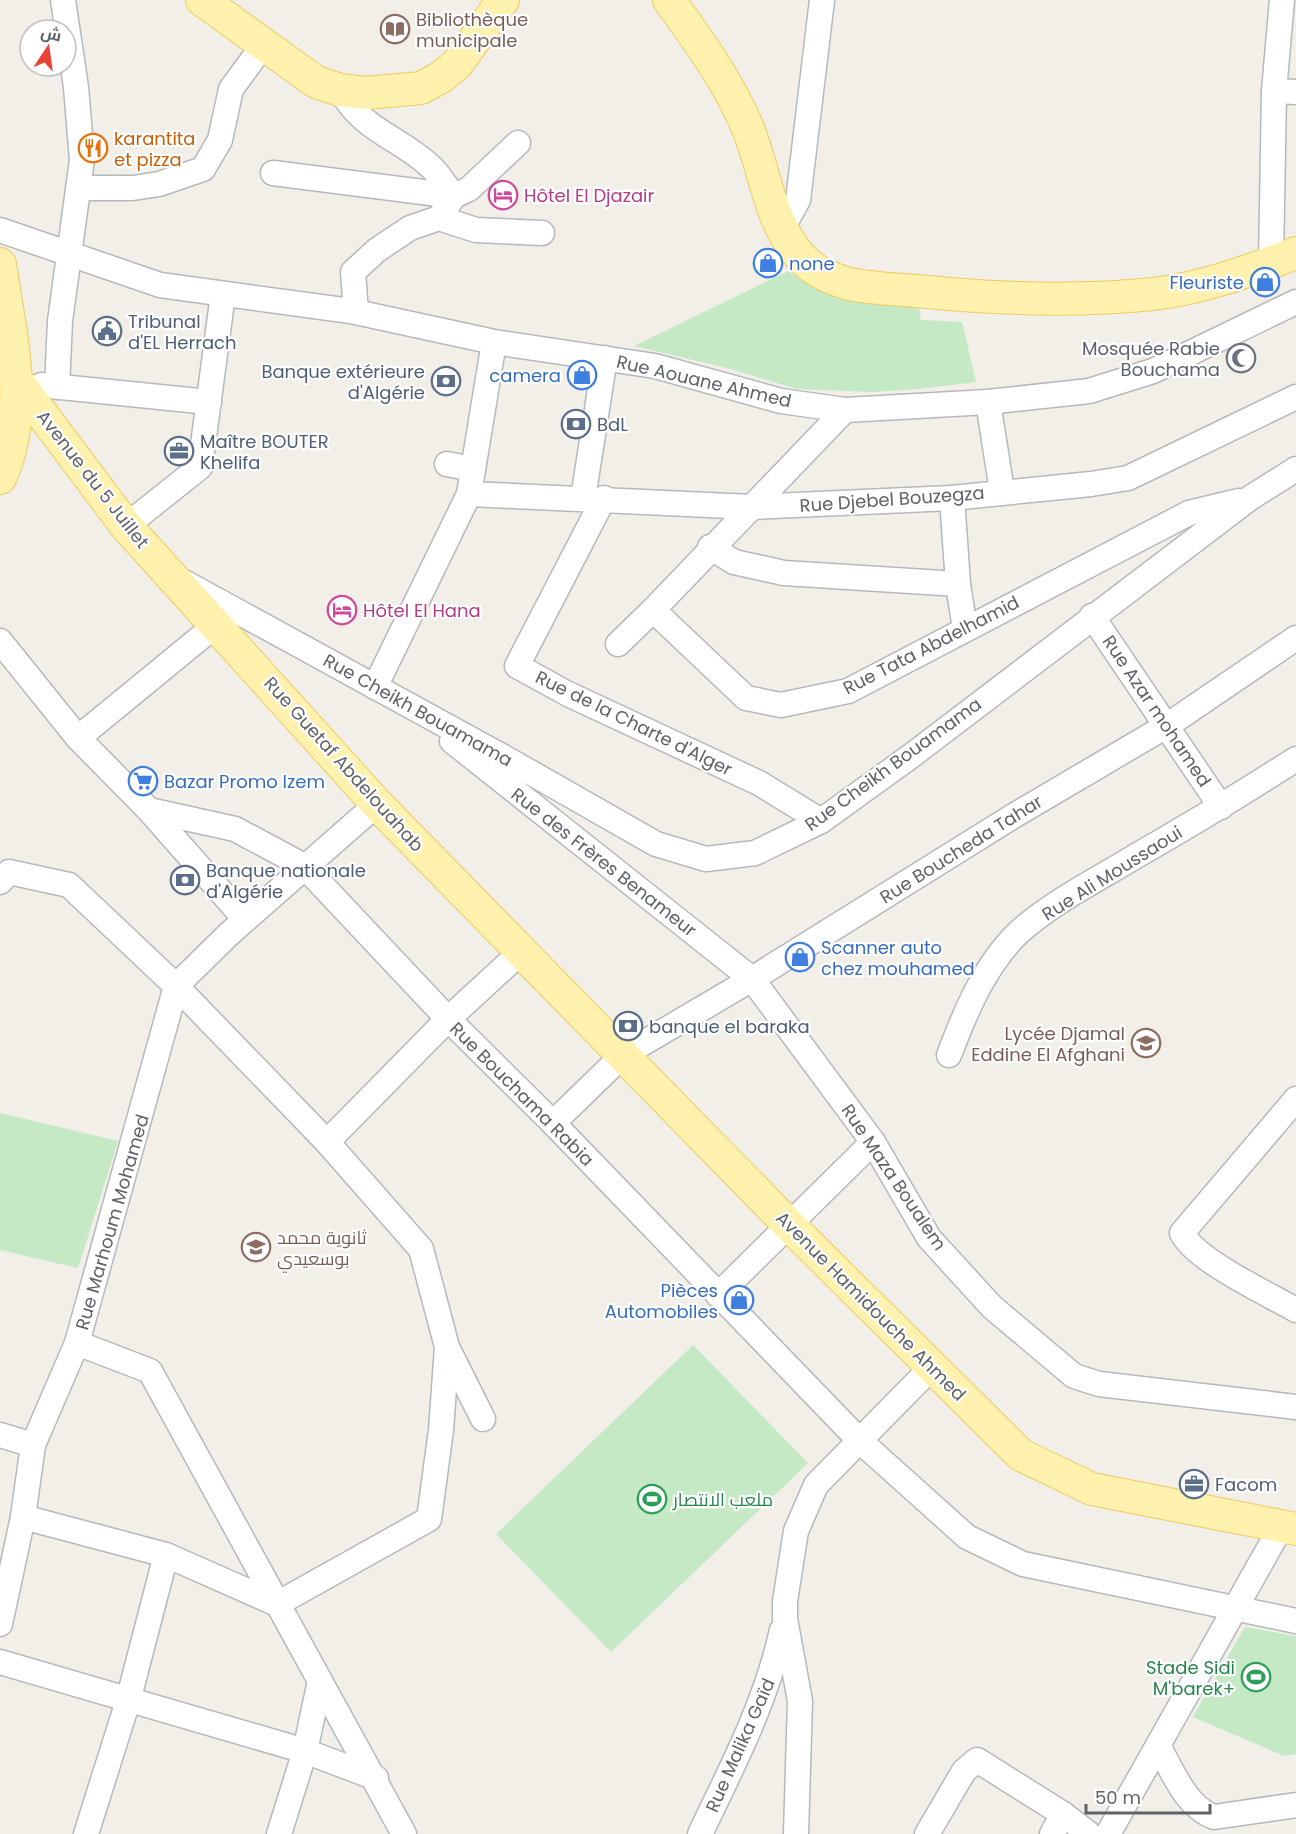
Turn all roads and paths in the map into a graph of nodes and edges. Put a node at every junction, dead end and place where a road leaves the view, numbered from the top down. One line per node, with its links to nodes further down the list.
1 (63, 0): 12 (street)
2 (202, 0): 7 (main road)
3 (503, 0): 8 (main road)
4 (669, 0): 15 (main road)
5 (822, 0): 15 (street)
6 (1282, 0): 9 (street)
7 (264, 45): 8 (main road); 12 (street)
8 (340, 90): 13 (street)
9 (1285, 91): 19 (street)
10 (518, 143): 13 (street)
11 (273, 173): 13 (street)
12 (80, 188): 18 (street)
13 (454, 196): 14 (street)
14 (439, 218): 17 (street); 23 (street)
15 (783, 228): 19 (main road)
16 (0, 230): 18 (street, Rue Aouane Ahmed)
17 (543, 233)
18 (69, 254): 21 (street, Rue Aouane Ahmed); 27 (street)
19 (1284, 257)
20 (0, 264): 26 (main road)
21 (224, 294): 23 (street, Rue Aouane Ahmed); 29 (street)
22 (1296, 302): 30 (street, Rue Aouane Ahmed)
23 (356, 312): 24 (street, Rue Aouane Ahmed)
24 (494, 342): 25 (street, Rue Aouane Ahmed); 33 (street)
25 (605, 357): 31 (street, Rue Aouane Ahmed); 38 (street)
26 (9, 380): 27 (street); 35 (main road); 42 (main road, Avenue du 5 Juillet)
27 (57, 387): 29 (street)
28 (1296, 397): 36 (street, Rue Djebel Bouzegza)
29 (209, 402): 42 (street)
30 (988, 402): 31 (street, Rue Aouane Ahmed); 36 (street)
31 (845, 410): 41 (street)
32 (447, 464): 33 (street)
33 (473, 469): 37 (street)
34 (1296, 469): 40 (street, Rue Cheikh Bouamama)
35 (0, 478)
36 (1002, 491): 39 (street, Rue Djebel Bouzegza)
37 (469, 494): 38 (street, Rue Djebel Bouzegza); 53 (street)
38 (594, 498): 41 (street, Rue Djebel Bouzegza); 61 (street, Rue de la Charte d'Alger)
39 (952, 498): 41 (street, Rue Djebel Bouzegza); 45 (street)
40 (1250, 498): 47 (street, Rue Cheikh Bouamama); 49 (street, Rue Tata Abdelhamid)
41 (752, 507): 43 (street)
42 (126, 526): 44 (main road, Avenue du 5 Juillet)
43 (710, 548): 45 (street); 46 (street)
44 (169, 574): 48 (main road, Rue Guetaf Abdelouahab)
45 (958, 584): 49 (street)
46 (653, 610): 49 (street, Rue Tata Abdelhamid); 52 (street)
47 (1092, 616): 55 (street, Rue Azar mohamed); 61 (street, Rue Cheikh Bouamama)
48 (226, 617): 53 (street, Rue Cheikh Bouamama); 56 (street); 58 (main road, Rue Guetaf Abdelouahab)
49 (965, 629)
50 (1296, 638): 55 (street, Rue Boucheda Tahar)
51 (0, 641): 56 (street)
52 (618, 644)
53 (375, 687): 54 (street, Rue Cheikh Bouamama)
54 (400, 701): 61 (street, Rue Cheikh Bouamama); 66 (street, Rue des Frères Benameur)
55 (1167, 725): 59 (street, Rue Azar mohamed); 66 (street, Rue Boucheda Tahar)
56 (78, 738): 60 (street)
57 (1296, 759): 59 (street, Rue Ali Moussaoui)
58 (377, 804): 62 (street); 65 (main road, Rue Guetaf Abdelouahab)
59 (1221, 807): 70 (street, Rue Ali Moussaoui)
60 (148, 810): 62 (street, Rue Bouchama Rabia); 64 (street)
61 (821, 821)
62 (304, 866): 64 (street); 68 (street, Rue Bouchama Rabia)
63 (0, 882): 67 (street)
64 (245, 919): 67 (street)
65 (522, 951): 68 (street); 69 (main road, Avenue Hamidouche Ahmed)
66 (752, 979): 69 (street, Rue Boucheda Tahar); 74 (street, Rue Maza Boualem)
67 (176, 986): 73 (street); 78 (street, Rue Marhoum Mohamed)
68 (448, 1019): 72 (street, Rue Bouchama Rabia); 73 (street)
69 (623, 1055): 72 (street, Rue Boucheda Tahar); 75 (main road, Avenue Hamidouche Ahmed)
70 (949, 1055)
71 (1296, 1099): 77 (street)
72 (553, 1123): 76 (street, Rue Bouchama Rabia)
73 (327, 1142): 79 (street)
74 (873, 1142): 75 (street); 81 (street, Rue Maza Boualem)
75 (790, 1226): 76 (street); 80 (main road, Avenue Hamidouche Ahmed)
76 (718, 1295): 84 (street, Rue Bouchama Rabia)
77 (1296, 1310)
78 (77, 1344): 85 (street, Rue Marhoum Mohamed); 90 (street)
79 (447, 1347): 82 (street); 90 (street)
80 (931, 1368): 84 (street); 87 (main road, Avenue Hamidouche Ahmed)
81 (1296, 1407)
82 (483, 1419)
83 (0, 1435): 85 (street)
84 (860, 1441): 91 (street, Rue Bouchama Rabia); 92 (street)
85 (33, 1445): 86 (street, Rue Marhoum Mohamed)
86 (23, 1516): 88 (street); 89 (street, Rue Marhoum Mohamed)
87 (1289, 1528): 91 (street)
88 (166, 1555): 90 (street); 97 (street)
89 (5, 1582): 94 (street, Rue Marhoum Mohamed)
90 (277, 1604): 96 (street)
91 (1236, 1609): 93 (street, Rue Bouchama Rabia); 98 (street)
92 (785, 1619): 106 (street, Rue Malika Gaïd); 107 (street)
93 (1296, 1621)
94 (0, 1624)
95 (0, 1662): 97 (street)
96 (320, 1681): 99 (street); 100 (street)
97 (128, 1701): 99 (street); 103 (street)
98 (1159, 1747): 101 (street); 110 (street)
99 (305, 1751): 100 (street); 104 (street)
100 (375, 1778): 105 (street)
101 (1296, 1805)
102 (1058, 1824): 108 (street); 109 (street)
103 (86, 1834)
104 (279, 1834)
105 (404, 1834)
106 (700, 1834)
107 (796, 1834)
108 (927, 1834)
109 (1089, 1834)
110 (1108, 1834)

